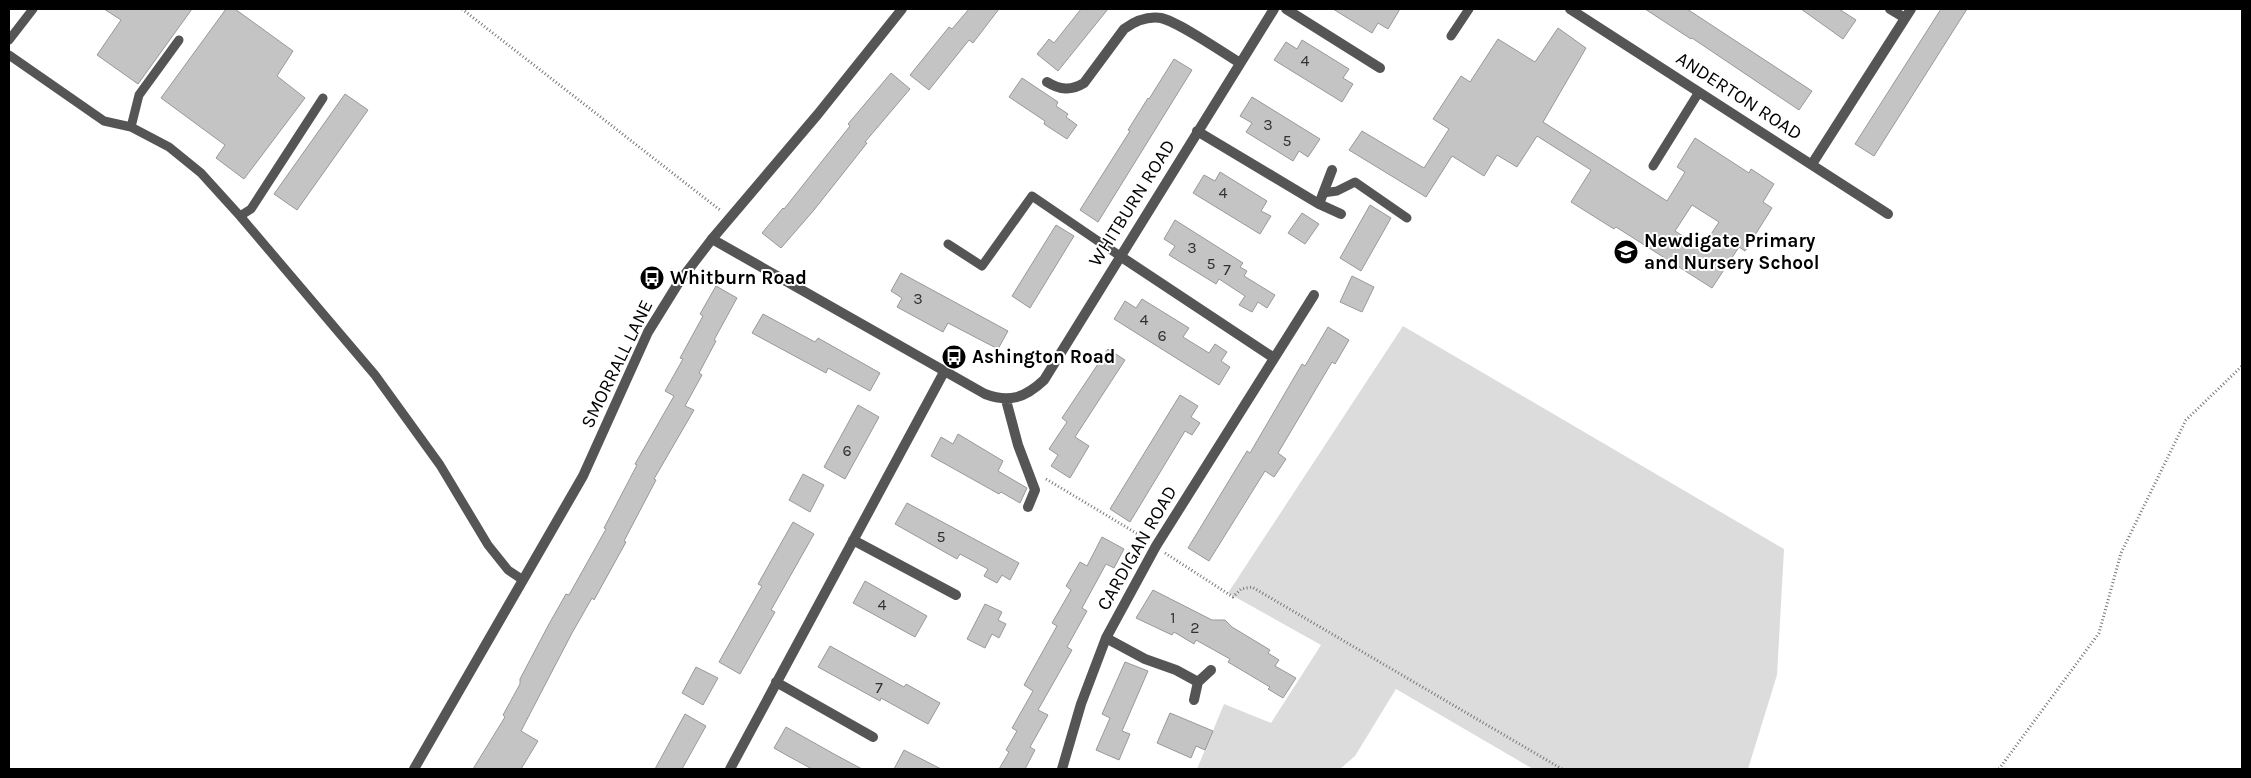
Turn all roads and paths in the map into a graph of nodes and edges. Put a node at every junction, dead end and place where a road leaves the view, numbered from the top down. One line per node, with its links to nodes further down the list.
1 (32, 9): 14 (lane)
2 (462, 9): 32 (path)
3 (902, 9): 32 (street, SMORRALL LANE)
4 (1274, 9): 17 (street, WHITBURN ROAD)
5 (1286, 9): 18 (street)
6 (1469, 9): 13 (lane)
7 (1570, 9): 11 (street, ANDERTON ROAD)
8 (1591, 9): 11 (street)
9 (1890, 9): 12 (street)
10 (1911, 9): 12 (street)
11 (1585, 18): 20 (street, ANDERTON ROAD)
12 (1905, 18): 24 (street)
13 (1451, 36)
14 (9, 40)
15 (179, 40): 22 (lane)
16 (9, 54): 22 (lane)
17 (1240, 63): 19 (street); 23 (street, WHITBURN ROAD)
18 (1380, 68)
19 (1047, 82)
20 (1699, 92): 24 (street, ANDERTON ROAD); 25 (lane)
21 (322, 98): 31 (lane)
22 (131, 127): 31 (lane)
23 (1197, 131): 28 (street); 36 (street, WHITBURN ROAD)
24 (1812, 164): 30 (street, ANDERTON ROAD)
25 (1653, 166)
26 (1332, 170): 27 (street)
27 (1324, 193): 28 (street); 33 (lane)
28 (1319, 204): 29 (street)
29 (1341, 214)
30 (1888, 214)
31 (240, 216): 46 (lane)
32 (730, 218): 34 (street, SMORRALL LANE)
33 (1408, 218)
34 (712, 239): 40 (street); 46 (street, SMORRALL LANE)
35 (948, 244): 36 (lane)
36 (1120, 256): 38 (street); 41 (street, WHITBURN ROAD)
37 (1314, 295): 38 (street, CARDIGAN ROAD)
38 (1274, 358): 45 (street, CARDIGAN ROAD)
39 (2242, 366): 58 (path)
40 (944, 372): 41 (street); 44 (street)
41 (1006, 400): 42 (street)
42 (1024, 463): 43 (street); 45 (path)
43 (1028, 507)
44 (853, 540): 47 (street); 50 (street)
45 (1156, 546): 48 (street, CARDIGAN ROAD); 57 (path)
46 (522, 580): 54 (street, SMORRALL LANE)
47 (956, 595)
48 (1106, 638): 51 (street); 56 (street, CARDIGAN ROAD)
49 (1210, 670): 51 (street)
50 (776, 682): 53 (street); 55 (street)
51 (1198, 682): 52 (street)
52 (1194, 700)
53 (872, 737)
54 (414, 769)
55 (730, 769)
56 (1062, 769)
57 (1562, 769)
58 (1999, 769)

